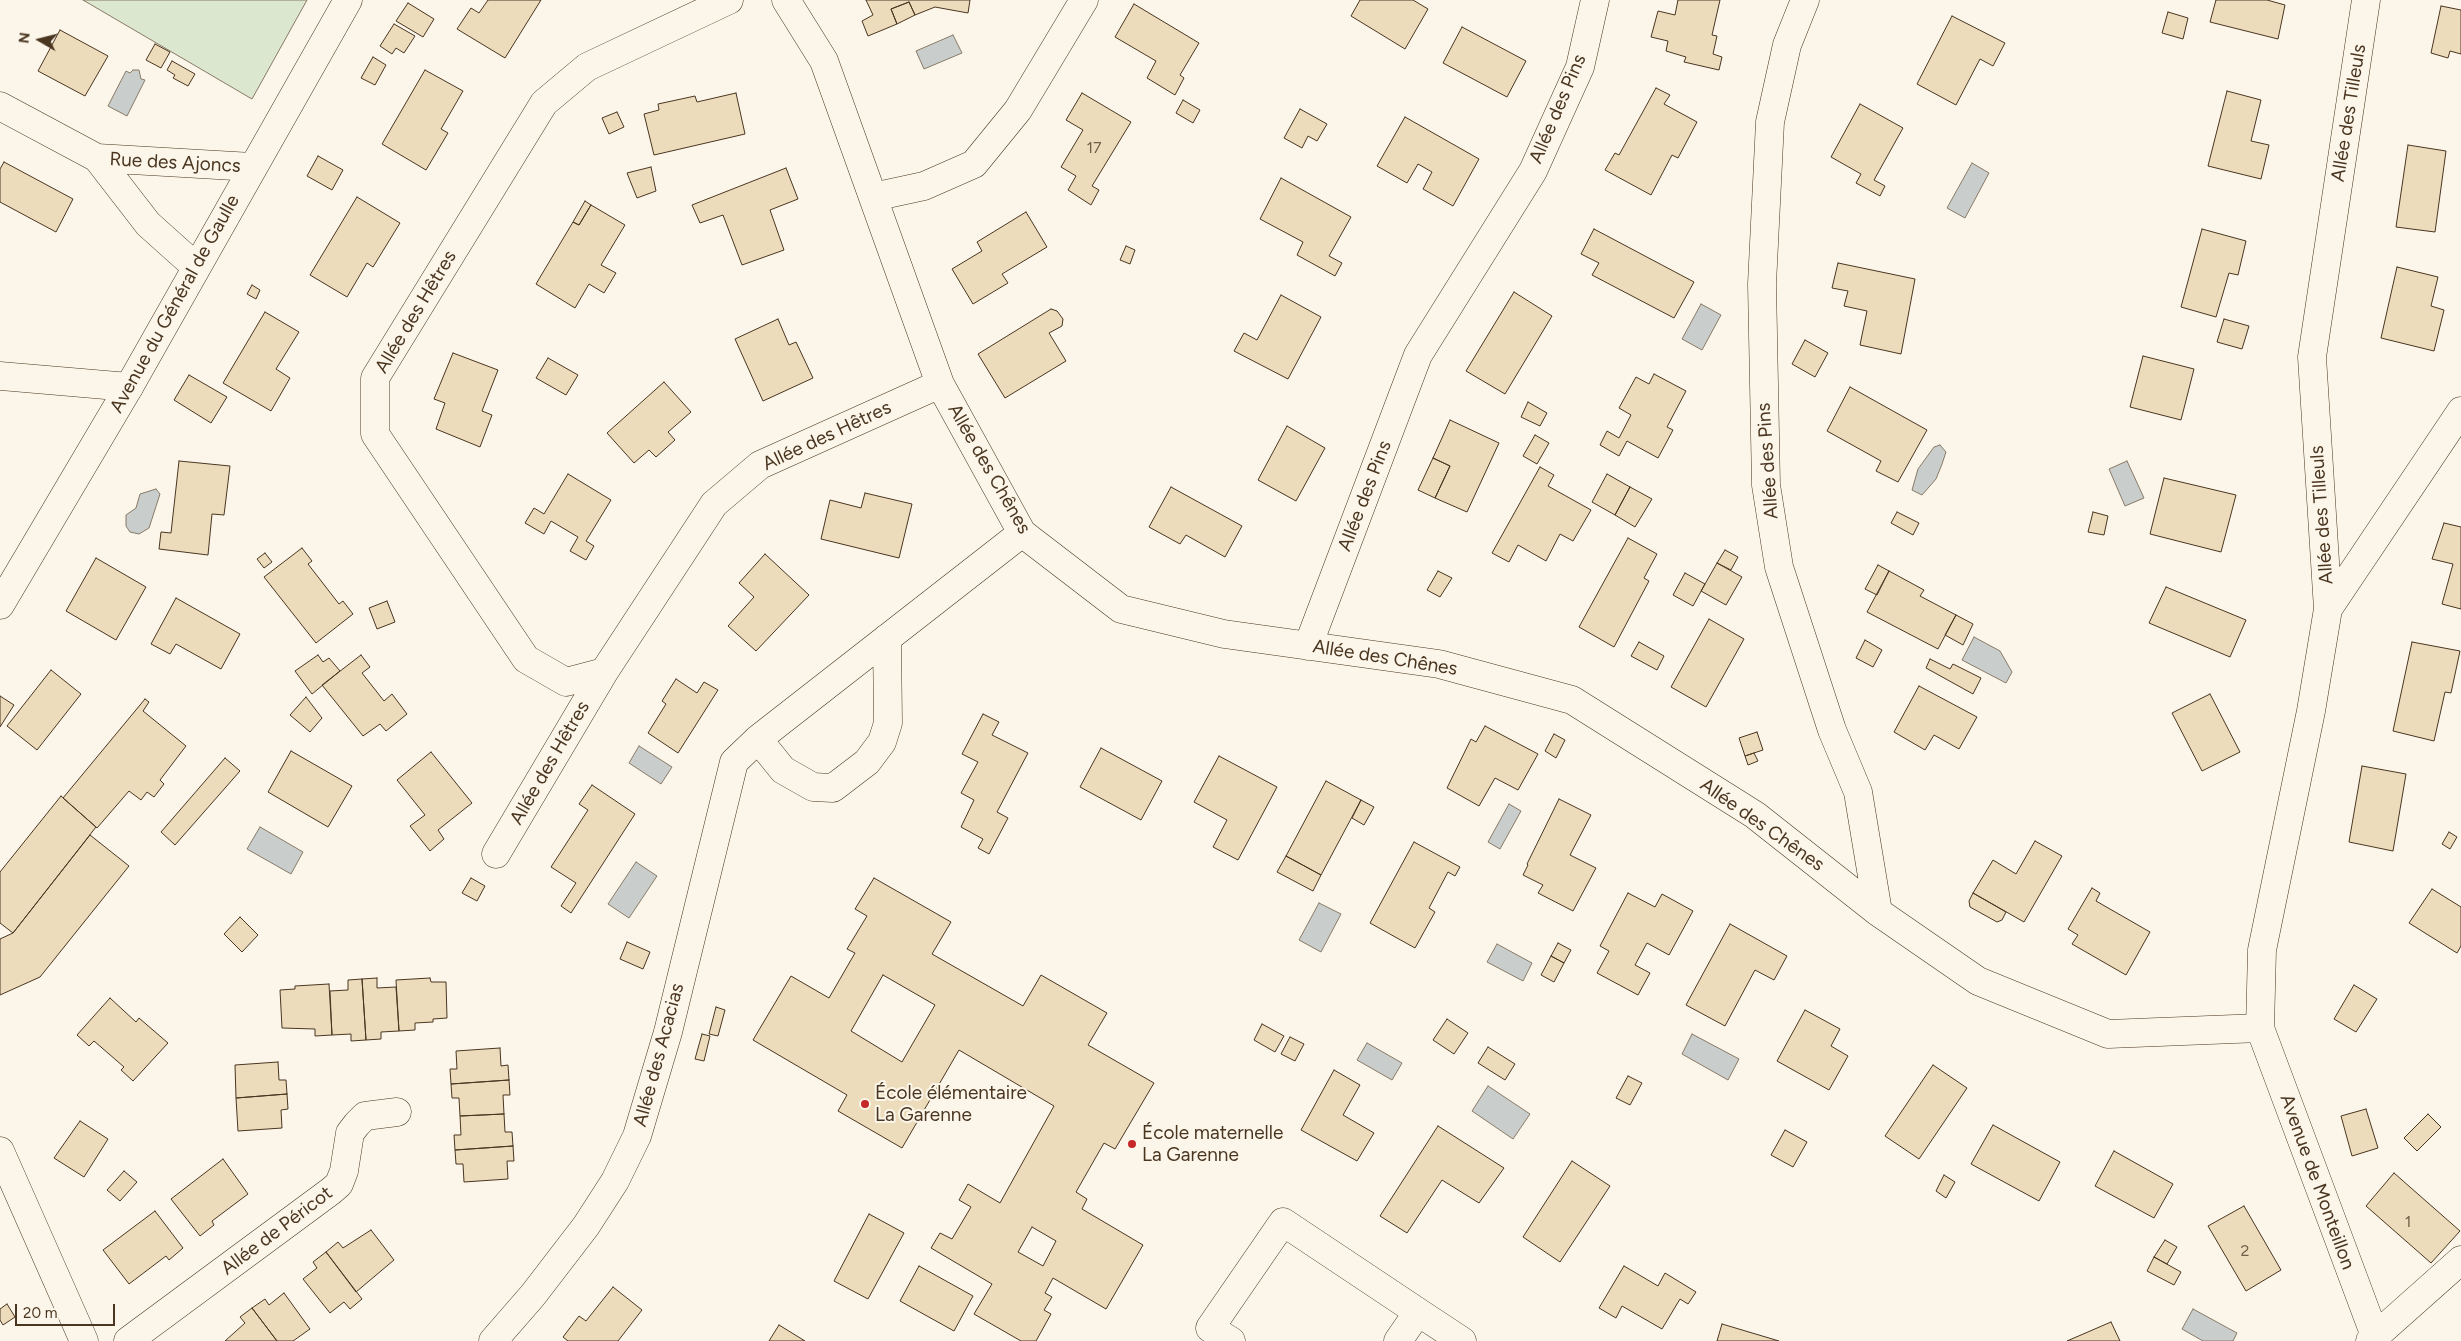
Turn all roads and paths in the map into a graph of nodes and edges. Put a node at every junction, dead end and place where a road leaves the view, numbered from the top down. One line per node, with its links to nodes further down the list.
1 (348, 0): 10 (street, Avenue du Général de Gaulle)
2 (729, 0): 22 (street, Allée des Hêtres)
3 (786, 0): 11 (street, Allée des Chênes)
4 (1084, 0): 11 (street)
5 (1595, 0): 21 (street, Allée des Pins)
6 (1805, 0): 25 (street, Allée des Pins)
7 (2366, 0): 19 (street, Allée des Tilleuls)
8 (0, 106): 9 (street, Rue des Ajoncs)
9 (97, 158): 10 (street, Rue des Ajoncs); 12 (street, Rue des Ajoncs)
10 (252, 167): 12 (street, Avenue du Général de Gaulle)
11 (873, 197): 14 (street, Allée des Chênes)
12 (196, 266): 15 (street, Avenue du Général de Gaulle)
13 (0, 376): 15 (street)
14 (940, 384): 17 (street, Allée des Chênes); 22 (street, Allée des Hêtres)
15 (130, 387): 18 (street, Avenue du Général de Gaulle)
16 (2461, 410): 19 (street)
17 (1022, 534): 20 (street, Allée des Acacias); 21 (street, Allée des Chênes)
18 (0, 605)
19 (2328, 609): 26 (street, Allée des Tilleuls)
20 (887, 638): 23 (street, Allée des Acacias); 23 (street)
21 (1308, 646): 25 (street, Allée des Chênes)
22 (604, 672): 24 (street, Allée des Hêtres)
23 (758, 739): 34 (street, Allée des Acacias)
24 (496, 854)
25 (1878, 912): 26 (street, Allée des Chênes)
26 (2260, 1028): 31 (street, Avenue de Monteillon)
27 (397, 1112): 33 (street, Allée de Péricot)
28 (0, 1151): 32 (street)
29 (2461, 1260): 31 (street)
30 (1418, 1312): 35 (street); 36 (street); 37 (street)
31 (2372, 1339)
32 (84, 1341)
33 (128, 1341)
34 (493, 1341)
35 (1231, 1341)
36 (1398, 1341)
37 (1462, 1341)

